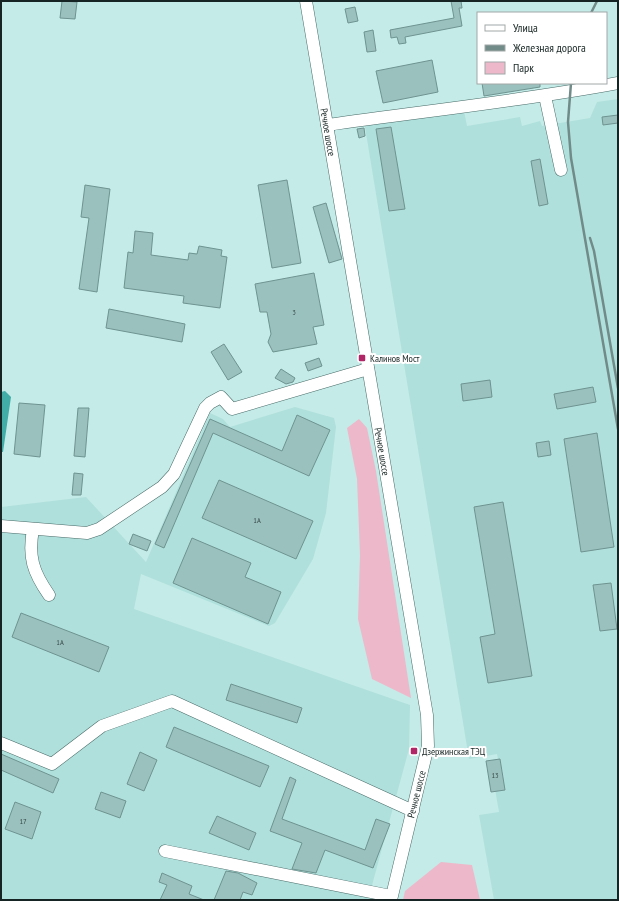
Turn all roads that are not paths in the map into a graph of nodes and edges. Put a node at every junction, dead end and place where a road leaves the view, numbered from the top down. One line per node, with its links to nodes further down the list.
1 (306, 1): 4 (street, Речное шоссе)
2 (618, 83): 3 (street)
3 (545, 96): 4 (street); 5 (street)
4 (327, 125): 6 (street, Речное шоссе)
5 (561, 170)
6 (368, 369): 8 (street); 11 (street, Речное шоссе)
7 (1, 526): 8 (street)
8 (33, 529): 9 (street)
9 (49, 595)
10 (1, 744): 11 (street)
11 (413, 811): 13 (street, Речное шоссе)
12 (165, 851): 13 (street)
13 (391, 898)

